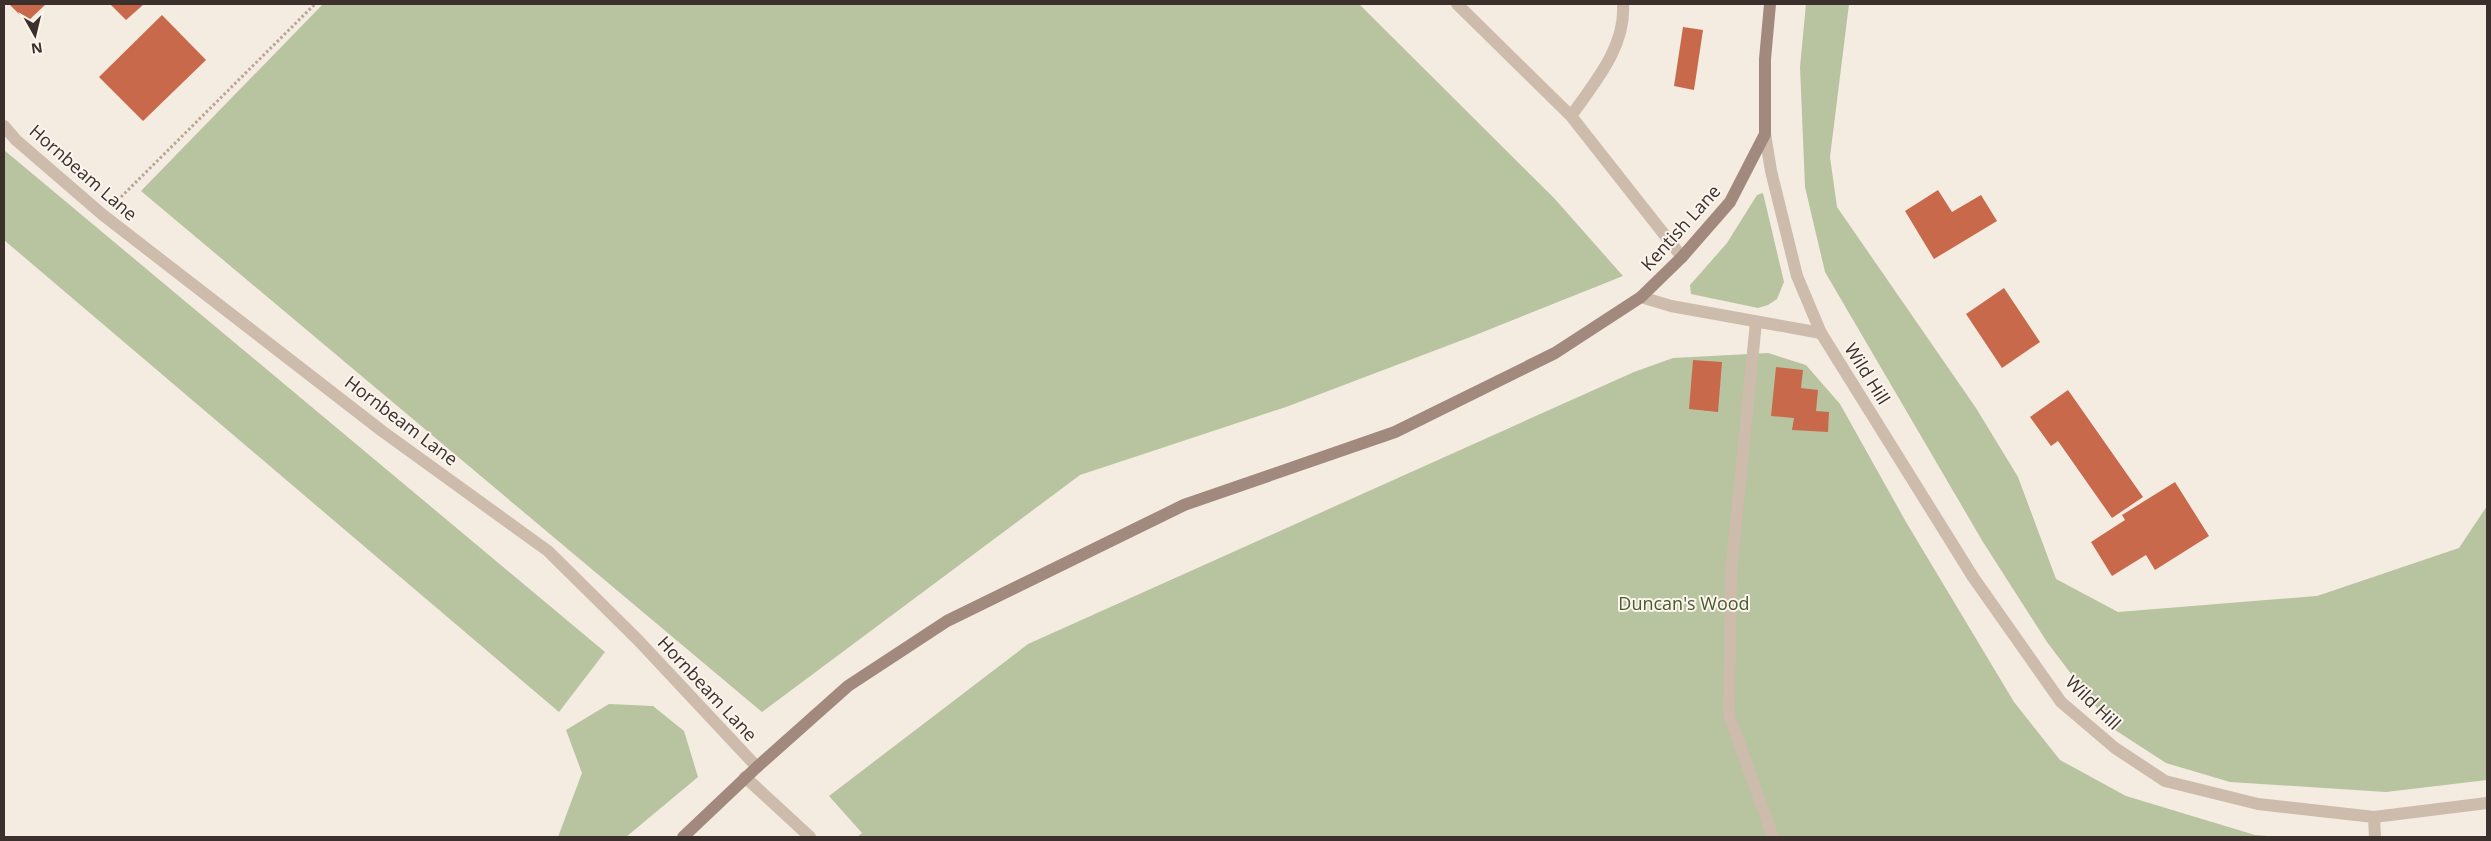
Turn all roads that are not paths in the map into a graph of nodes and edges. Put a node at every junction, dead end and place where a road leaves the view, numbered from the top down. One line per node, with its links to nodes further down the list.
1 (1457, 4): 4 (street)
2 (1623, 4): 4 (street)
3 (1770, 4): 6 (main road, Kentish Lane)
4 (1571, 116): 7 (street)
5 (4, 126): 11 (street, Hornbeam Lane)
6 (1765, 134): 7 (main road, Kentish Lane); 10 (street, Wild Hill)
7 (1682, 257): 8 (main road, Kentish Lane)
8 (1641, 297): 9 (street, Wild Hill); 11 (main road, Kentish Lane)
9 (1756, 322): 10 (street, Wild Hill); 17 (street)
10 (1821, 333): 14 (street, Wild Hill)
11 (757, 767): 12 (main road, Kentish Lane)
12 (746, 778): 15 (main road, Kentish Lane); 16 (street)
13 (2487, 803): 14 (street, Wild Hill)
14 (2374, 817): 18 (street)
15 (683, 837)
16 (810, 837)
17 (1773, 837)
18 (2374, 837)

